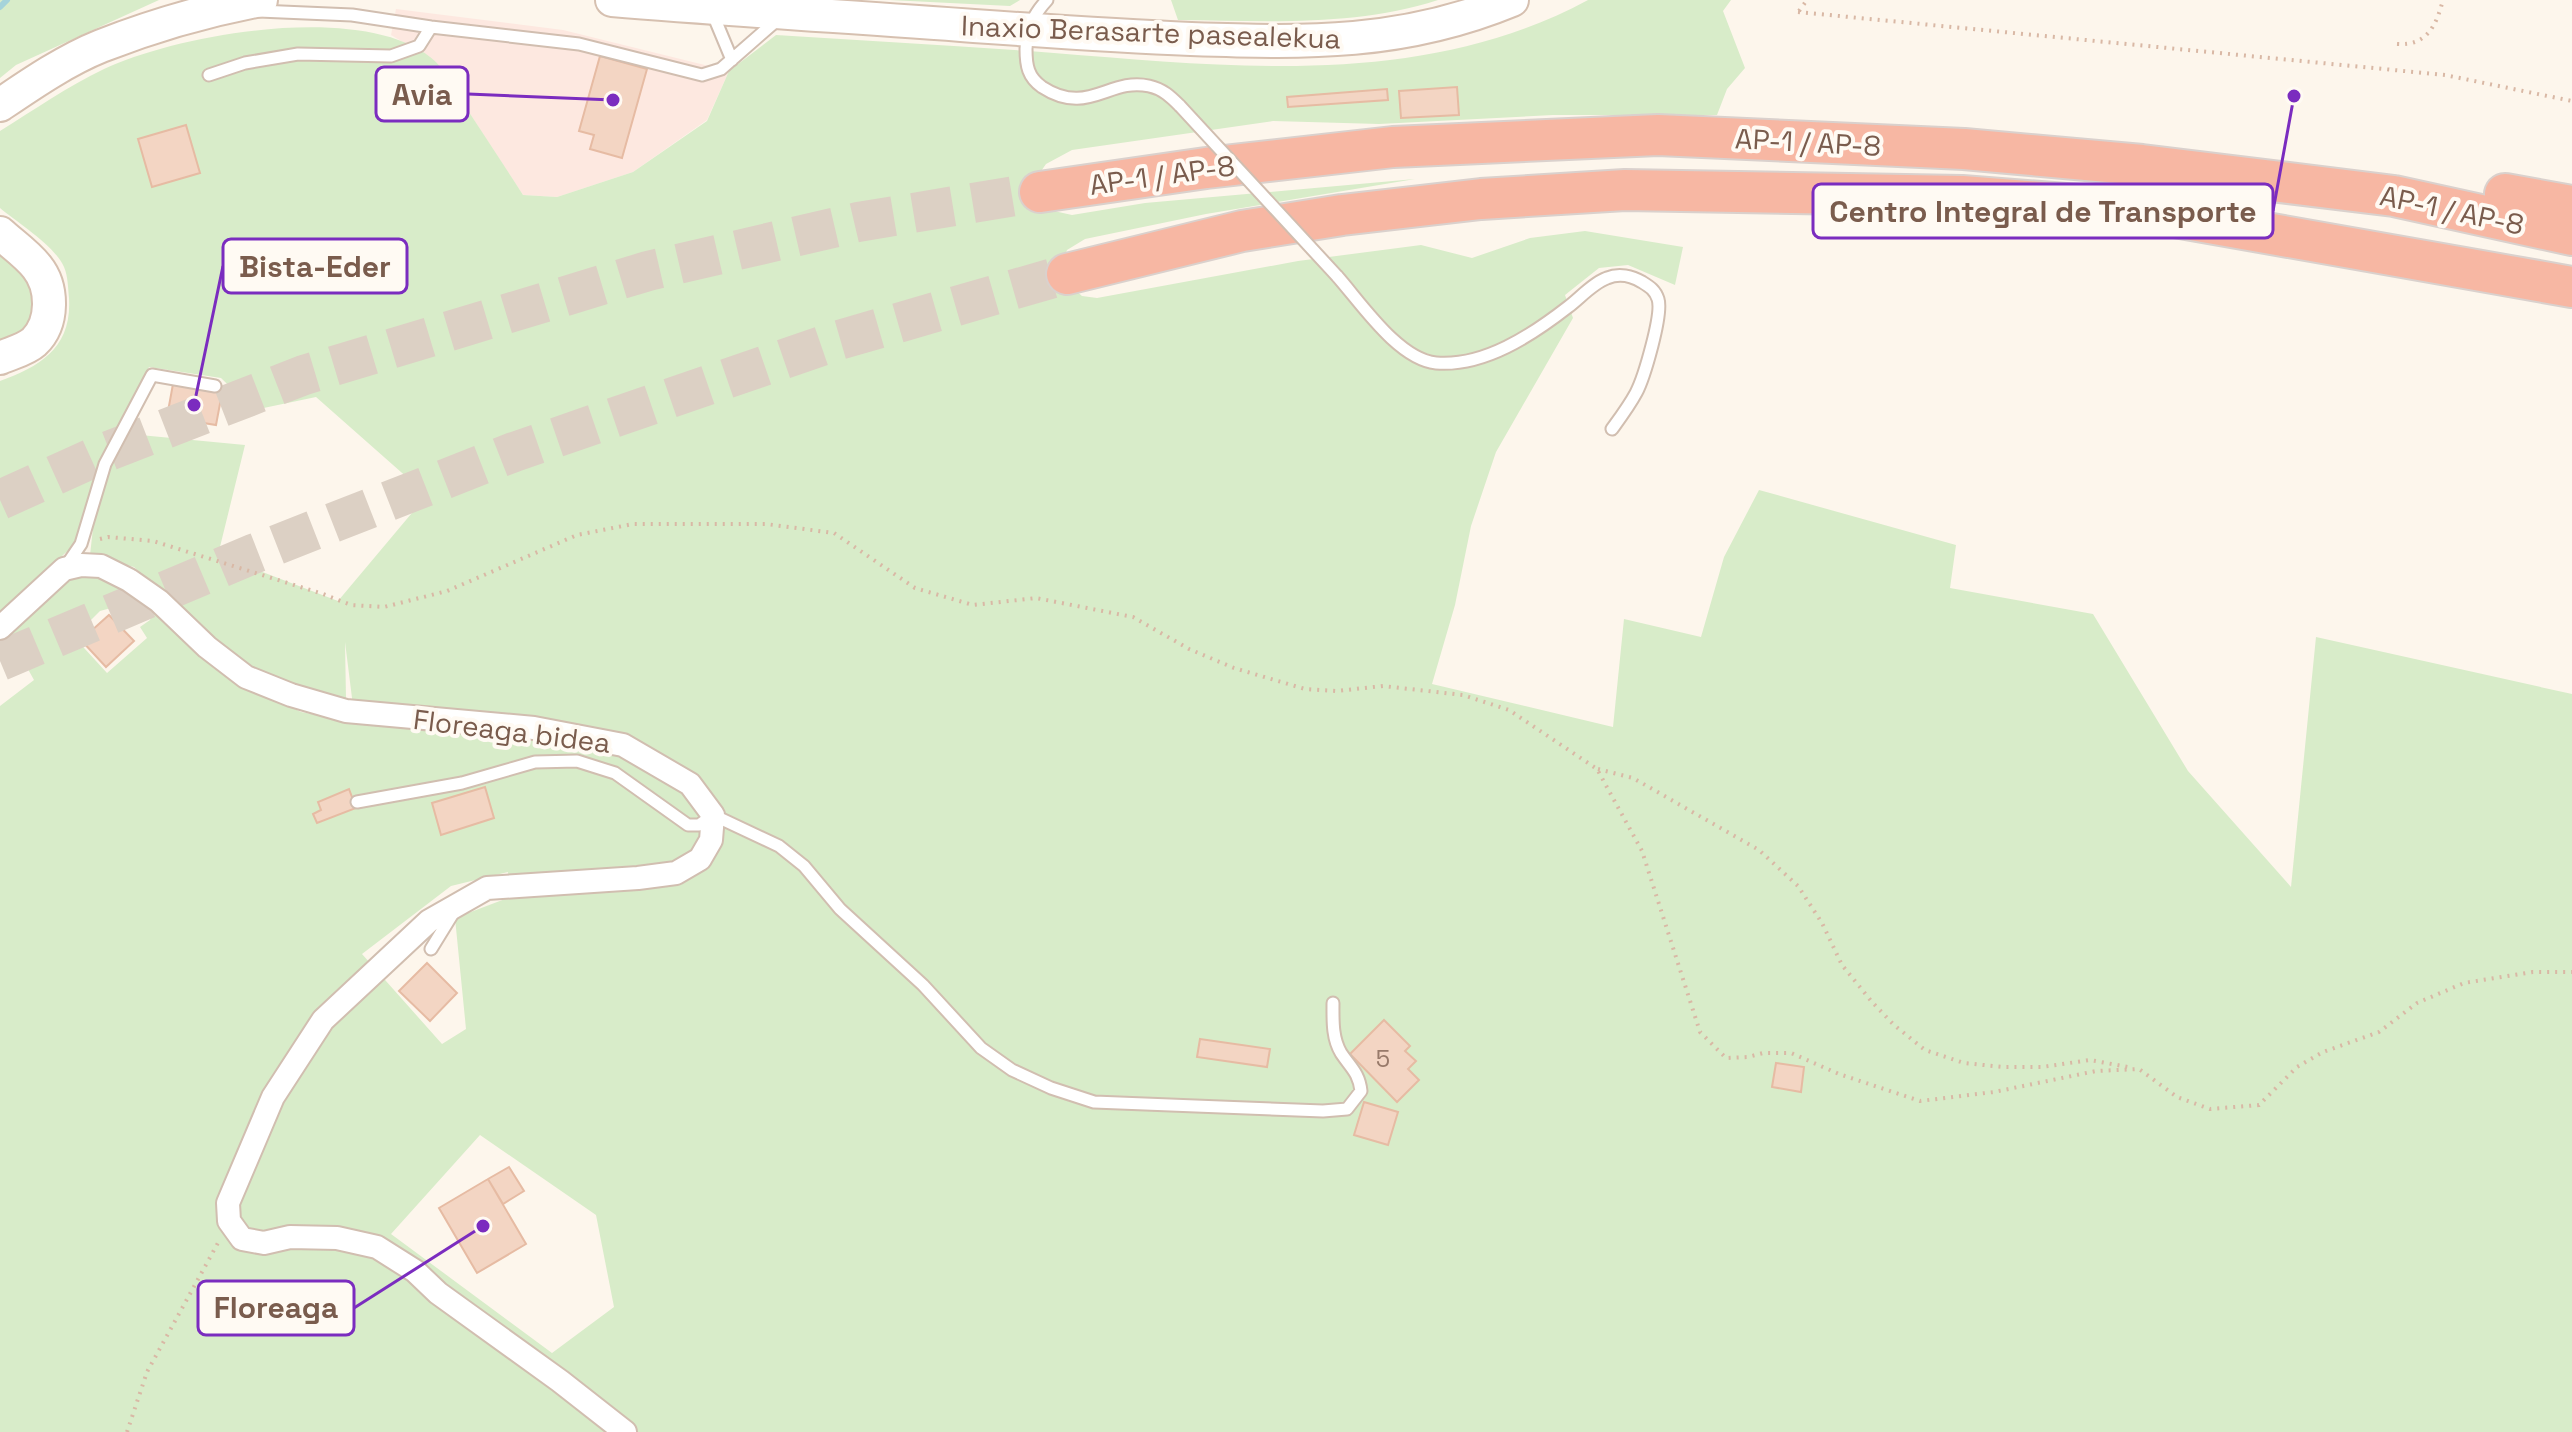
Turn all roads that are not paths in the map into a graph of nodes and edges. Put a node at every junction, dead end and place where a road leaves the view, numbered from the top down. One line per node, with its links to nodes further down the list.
1 (261, 0): 6 (main road)
2 (612, 0): 5 (main road, Inaxio Berasarte pasealekua)
3 (1047, 0): 10 (lane)
4 (1512, 0): 10 (main road, Inaxio Berasarte pasealekua)
5 (648, 2): 7 (main road, Inaxio Berasarte pasealekua)
6 (212, 7): 9 (lane); 13 (main road)
7 (709, 7): 8 (main road, Inaxio Berasarte pasealekua); 11 (lane)
8 (785, 12): 10 (main road, Inaxio Berasarte pasealekua); 11 (lane)
9 (431, 27): 11 (lane); 12 (lane)
10 (1027, 30): 23 (lane, bridge)
11 (732, 60)
12 (209, 75)
13 (0, 105)
14 (1798, 142): 15 (highway, AP-1 / AP-8); 16 (highway); 18 (highway, AP-1 / AP-8)
15 (1040, 192)
16 (2572, 206)
17 (0, 233): 21 (main road)
18 (2572, 235)
19 (1067, 274): 20 (highway, AP-1 / AP-8)
20 (2572, 287)
21 (0, 358)
22 (215, 386): 24 (lane)
23 (1612, 429)
24 (64, 569): 25 (street); 27 (street, Floreaga bidea)
25 (0, 628)
26 (357, 802): 27 (lane)
27 (713, 815): 28 (street); 30 (lane)
28 (458, 902): 29 (lane); 31 (street)
29 (431, 949)
30 (1333, 1003)
31 (625, 1432)

